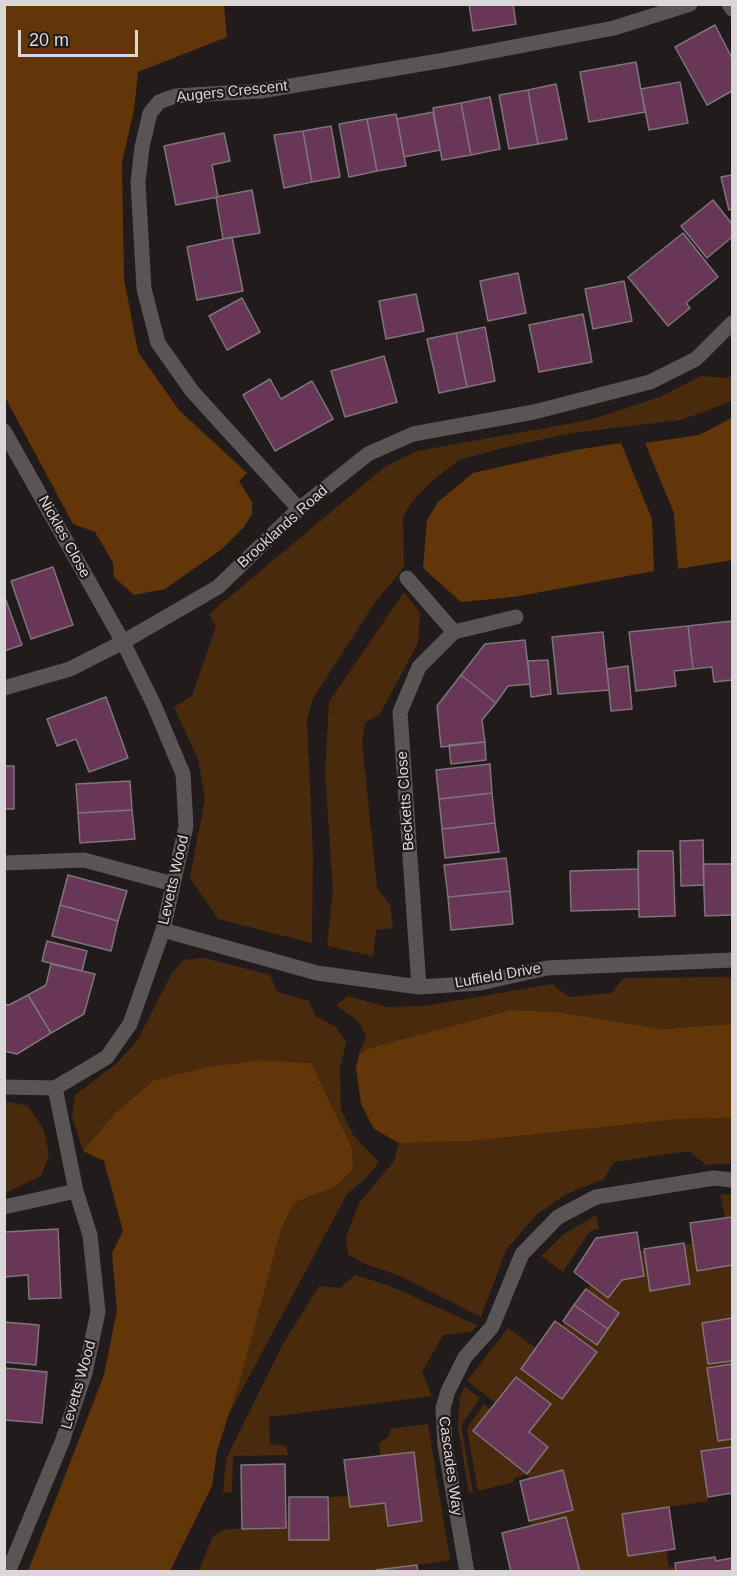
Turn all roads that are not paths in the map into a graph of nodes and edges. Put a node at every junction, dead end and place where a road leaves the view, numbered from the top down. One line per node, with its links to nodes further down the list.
1 (690, 4): 6 (street, Augers Crescent)
2 (729, 4): 3 (street)
3 (732, 9)
4 (732, 323): 6 (street, Brooklands Road)
5 (4, 431): 10 (street, Nickles Close)
6 (299, 508): 10 (street, Brooklands Road)
7 (407, 578): 9 (street)
8 (516, 617): 9 (street)
9 (454, 632): 16 (street, Becketts Close)
10 (123, 642): 11 (street, Brooklands Road); 13 (street, Levetts Wood)
11 (4, 688)
12 (4, 862): 13 (street)
13 (173, 884): 14 (street, Levetts Wood)
14 (163, 930): 16 (street, Luffield Drive); 18 (street, Levetts Wood)
15 (732, 960): 16 (street, Luffield Drive)
16 (419, 987)
17 (4, 1087): 18 (street)
18 (55, 1088): 20 (street, Levetts Wood)
19 (732, 1180): 23 (street, Cascades Way)
20 (76, 1191): 21 (street); 22 (street, Levetts Wood)
21 (4, 1207)
22 (8, 1572)
23 (467, 1572)

